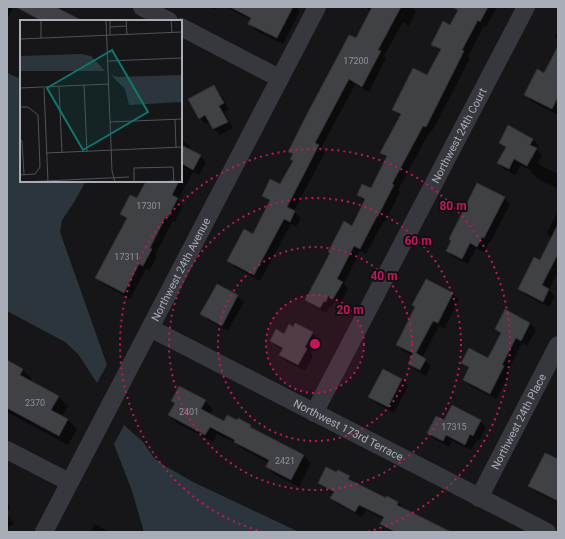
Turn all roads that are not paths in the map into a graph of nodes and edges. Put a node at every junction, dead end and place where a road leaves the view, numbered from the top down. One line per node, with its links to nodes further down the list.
1 (142, 7): 4 (street)
2 (317, 7): 6 (street, Northwest 24th Avenue)
3 (526, 7): 9 (street, Northwest 24th Court)
4 (167, 20)
5 (182, 28): 6 (street)
6 (279, 78): 7 (street, Northwest 24th Avenue)
7 (150, 328): 9 (street, Northwest 173rd Terrace); 11 (street, Northwest 24th Avenue)
8 (558, 345): 12 (street, Northwest 24th Place)
9 (314, 413): 12 (street, Northwest 173rd Terrace)
10 (7, 450): 11 (street)
11 (69, 482): 13 (street, Northwest 24th Avenue)
12 (479, 498): 14 (street, Northwest 173rd Terrace)
13 (44, 532)
14 (546, 532)

